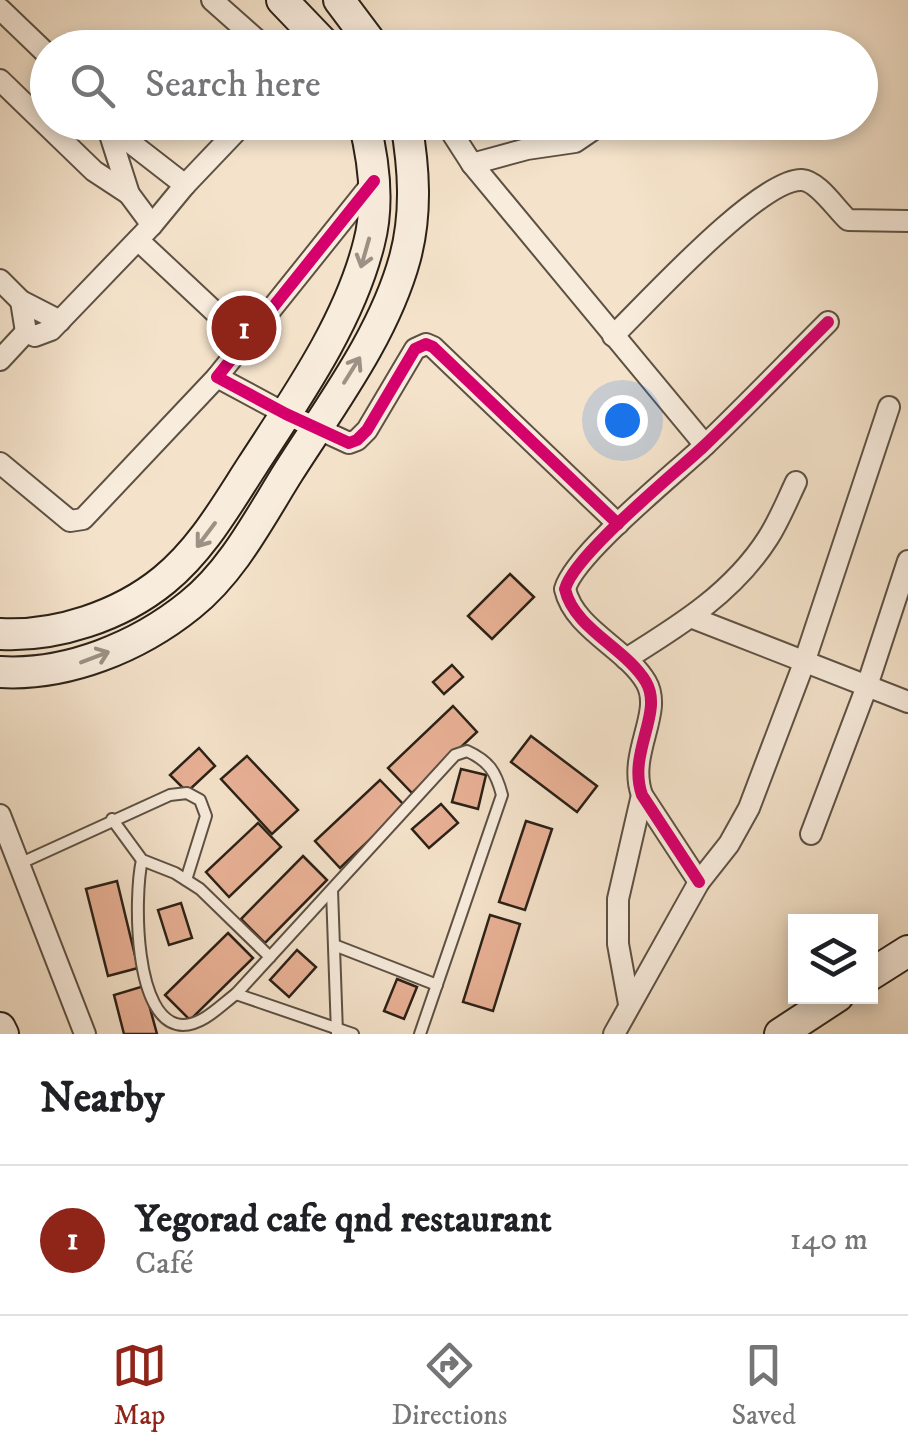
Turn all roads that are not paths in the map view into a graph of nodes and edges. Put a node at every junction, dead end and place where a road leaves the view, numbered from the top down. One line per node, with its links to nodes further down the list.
1 (212, 0): 5 (street)
2 (339, 0): 7 (main road)
3 (296, 4): 6 (main road)
4 (0, 9): 8 (street)
5 (246, 30)
6 (315, 30)
7 (362, 30)
8 (30, 38)
9 (0, 80): 10 (street)
10 (30, 109)
11 (61, 140): 22 (street)
12 (112, 140): 22 (street)
13 (127, 140): 21 (street)
14 (228, 140): 21 (street)
15 (367, 140): 20 (main road)
16 (409, 140): 36 (main road, one-way to 16)
17 (457, 140): 19 (street)
18 (578, 140): 19 (street)
19 (472, 164): 30 (street)
20 (374, 182): 31 (street); 35 (main road, one-way to 35)
21 (185, 185): 24 (street)
22 (129, 194): 24 (street)
23 (908, 221): 30 (street)
24 (145, 232): 27 (street); 31 (street)
25 (0, 280): 26 (street)
26 (21, 301): 27 (street); 29 (street)
27 (60, 321): 29 (street)
28 (828, 322): 37 (street)
29 (26, 332): 32 (street)
30 (613, 336): 37 (street)
31 (247, 342): 33 (street)
32 (0, 360)
33 (218, 376): 35 (street); 38 (street)
34 (889, 407): 45 (street)
35 (286, 414): 36 (street); 43 (main road, one-way to 43)
36 (316, 428): 40 (street); 46 (main road, one-way to 36)
37 (704, 445): 40 (street)
38 (0, 463)
39 (796, 482): 42 (street)
40 (618, 524): 44 (street)
41 (908, 561): 47 (street)
42 (694, 618): 44 (street); 45 (street)
43 (0, 634)
44 (626, 660): 49 (street)
45 (804, 663): 47 (street); 57 (street)
46 (0, 672)
47 (866, 686): 48 (street); 52 (street)
48 (908, 702)
49 (642, 795): 57 (street); 65 (street)
50 (0, 815): 54 (street)
51 (112, 819): 53 (lane); 54 (lane); 56 (lane)
52 (810, 834)
53 (142, 860): 56 (lane); 67 (lane)
54 (21, 863): 55 (street); 69 (street)
55 (0, 870)
56 (186, 880): 61 (lane)
57 (699, 882): 65 (street)
58 (332, 890): 59 (lane); 61 (lane); 63 (lane)
59 (334, 945): 63 (lane); 68 (lane)
60 (908, 951): 62 (main road)
61 (270, 957): 64 (lane)
62 (878, 970)
63 (437, 985): 71 (lane)
64 (236, 994): 67 (lane); 68 (lane)
65 (629, 1004): 72 (street)
66 (826, 1004): 73 (main road)
67 (199, 1029)
68 (337, 1032): 70 (lane)
69 (85, 1034)
70 (353, 1034)
71 (420, 1034)
72 (614, 1034)
73 (780, 1034)

